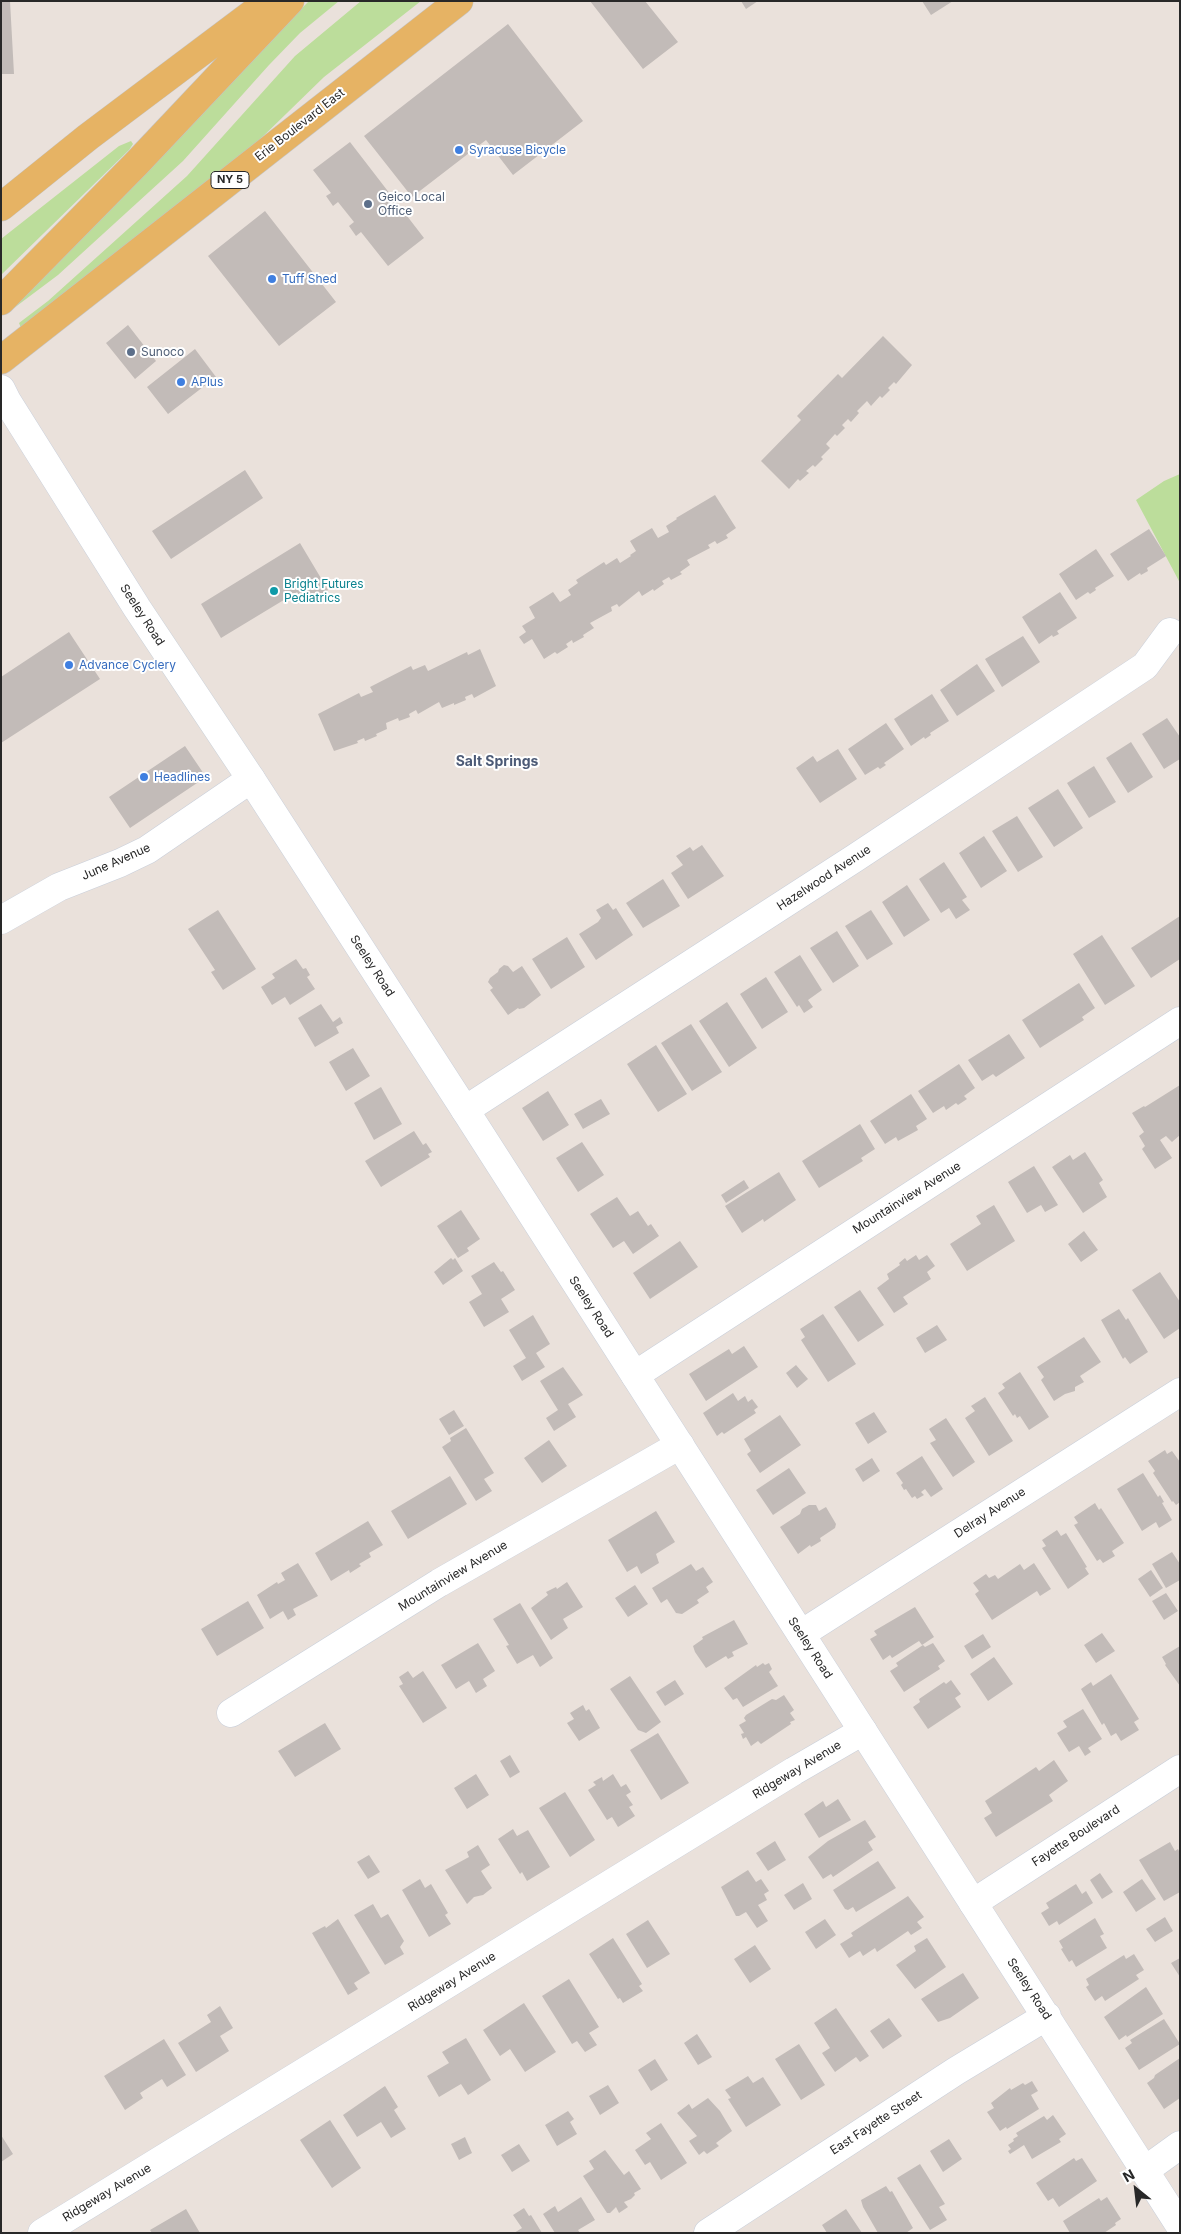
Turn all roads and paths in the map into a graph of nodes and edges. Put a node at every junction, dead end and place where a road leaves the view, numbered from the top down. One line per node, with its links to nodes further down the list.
1 (269, 1): 4 (main road)
2 (290, 1): 5 (main road)
3 (458, 1): 6 (main road, Erie Boulevard East / NY 5)
4 (1, 207)
5 (1, 301)
6 (1, 360)
7 (1, 389): 9 (street, Seeley Road)
8 (1170, 632): 12 (street, Hazelwood Avenue)
9 (251, 778): 10 (street, June Avenue); 12 (street, Seeley Road)
10 (1, 920)
11 (1180, 1021): 13 (street, Mountainview Avenue)
12 (466, 1110): 13 (street, Seeley Road)
13 (635, 1375): 15 (street, Seeley Road)
14 (1180, 1392): 16 (street, Delray Avenue)
15 (680, 1445): 16 (street, Seeley Road); 17 (street, Mountainview Avenue)
16 (801, 1634): 18 (street, Seeley Road)
17 (231, 1712)
18 (863, 1731): 20 (street, Seeley Road); 26 (street, Ridgeway Avenue)
19 (1180, 1769): 20 (street, Fayette Boulevard)
20 (973, 1904): 21 (street, Seeley Road)
21 (1047, 2016): 23 (street, Seeley Road); 25 (street, East Fayette Street)
22 (1180, 2145): 23 (street)
23 (1144, 2171): 24 (street, Seeley Road)
24 (1180, 2226)
25 (715, 2231)
26 (42, 2233)

